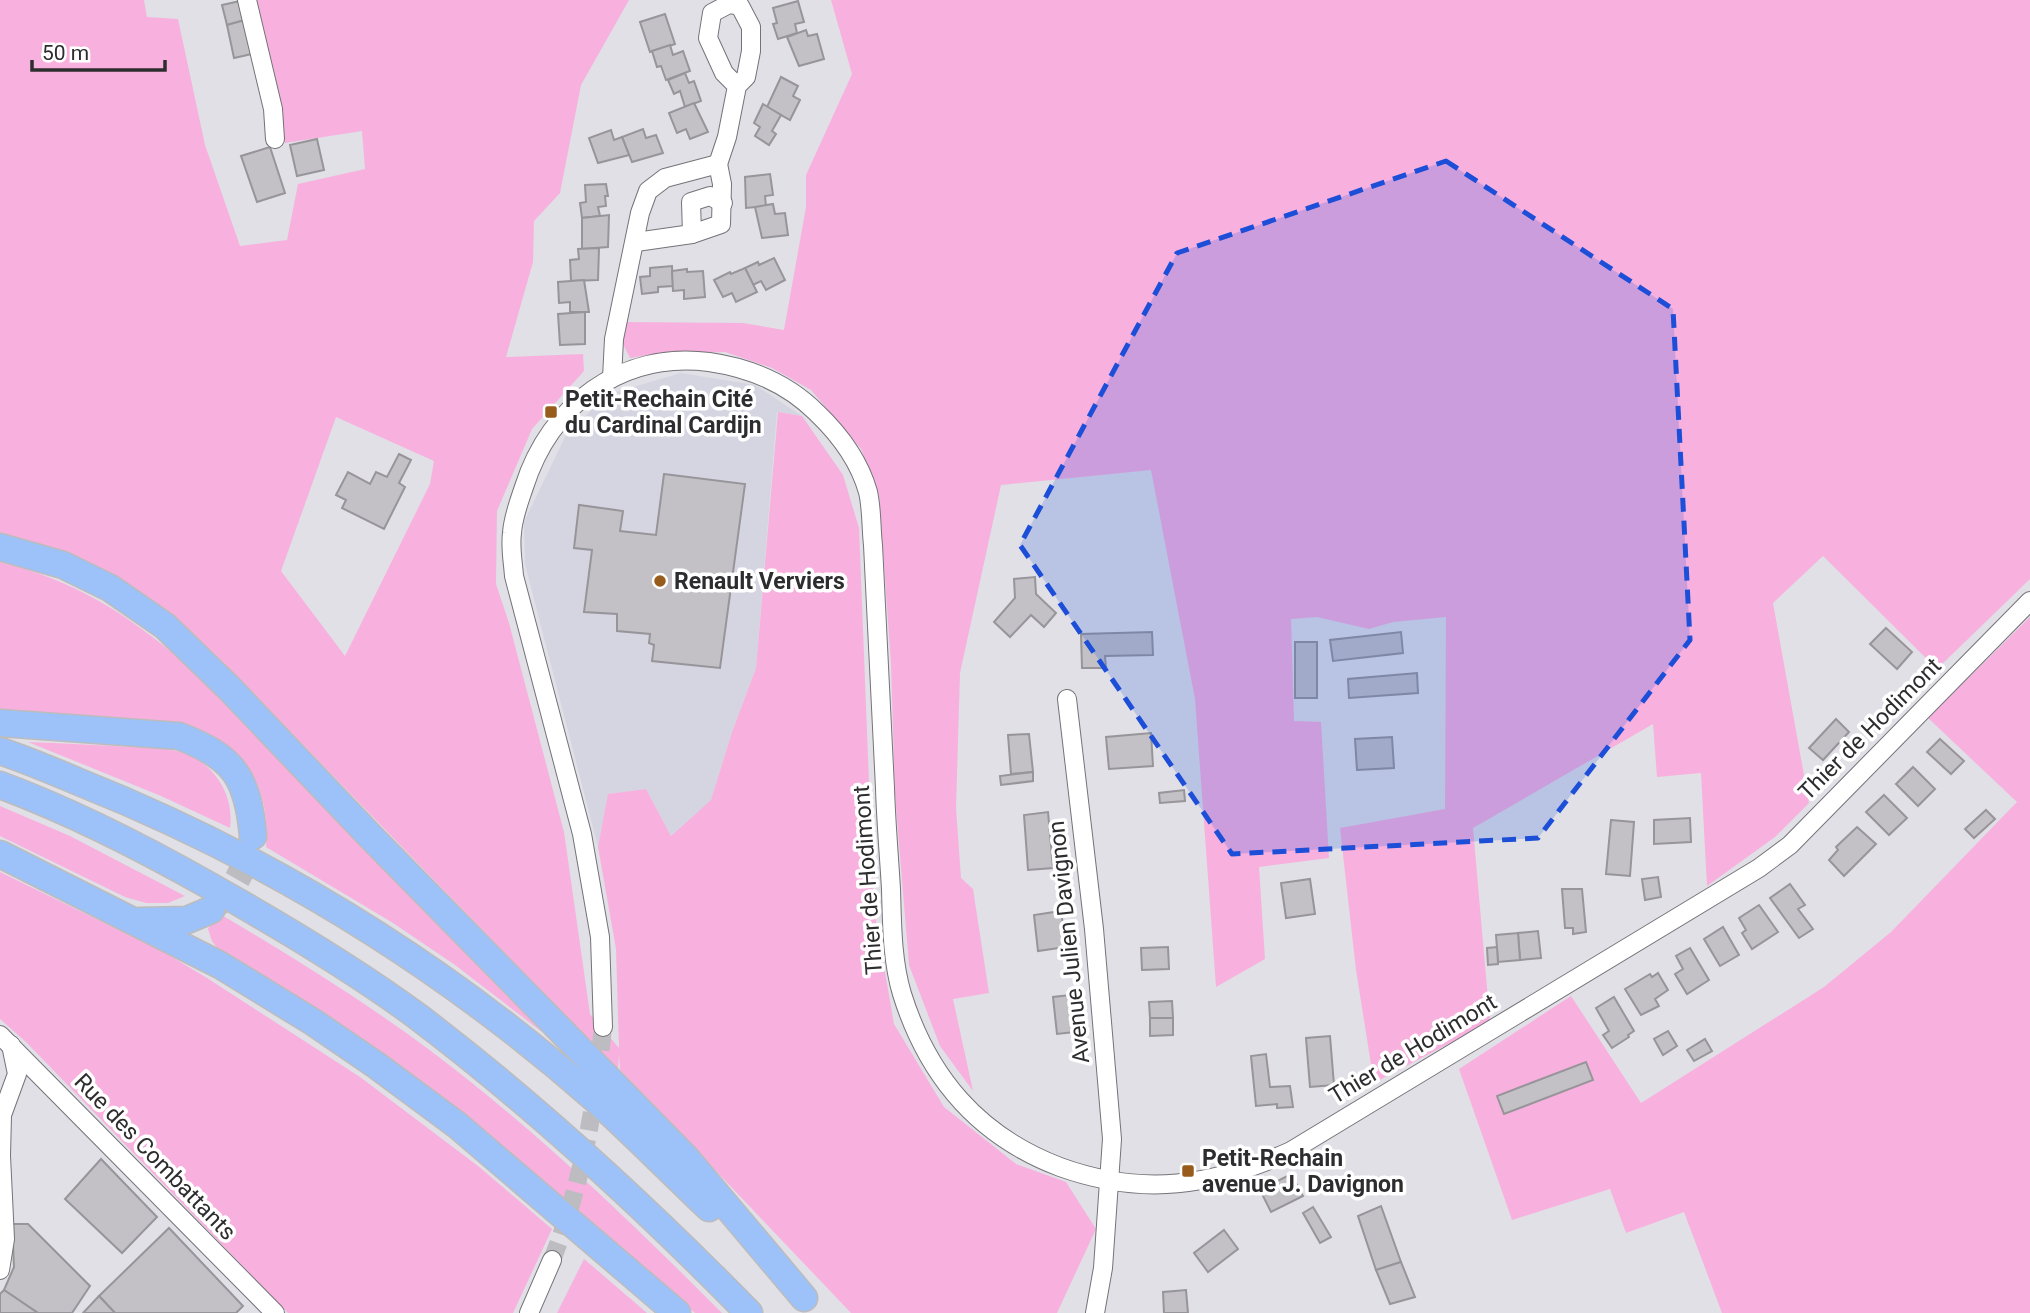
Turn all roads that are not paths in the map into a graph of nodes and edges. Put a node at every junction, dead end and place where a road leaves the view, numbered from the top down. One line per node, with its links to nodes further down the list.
1 (247, 0): 4 (street)
2 (732, 2): 3 (street); 3 (street)
3 (737, 86): 5 (street)
4 (275, 139)
5 (718, 164): 6 (street); 8 (street)
6 (723, 203): 7 (street); 7 (street)
7 (692, 234): 8 (street)
8 (635, 242): 9 (street)
9 (612, 378): 20 (street, Thier de Hodimont); 24 (street, Thier de Hodimont)
10 (0, 547): 27 (highway)
11 (2030, 601): 24 (street, Thier de Hodimont)
12 (1067, 699): 24 (street, Avenue Julien Davignon)
13 (0, 723): 16 (highway)
14 (0, 751): 27 (highway)
15 (0, 785): 31 (highway)
16 (253, 836)
17 (0, 854): 19 (highway)
18 (211, 910): 19 (highway)
19 (135, 921): 30 (highway)
20 (603, 1027)
21 (5, 1040): 22 (street, Rue des Combattants); 23 (street)
22 (56, 1090): 23 (street); 28 (street, Rue des Combattants)
23 (10, 1094): 26 (street)
24 (1111, 1180): 32 (street, Avenue Julien Davignon)
25 (552, 1261): 29 (street)
26 (0, 1270)
27 (811, 1306)
28 (275, 1313)
29 (529, 1313)
30 (677, 1313)
31 (749, 1313)
32 (1094, 1313)

